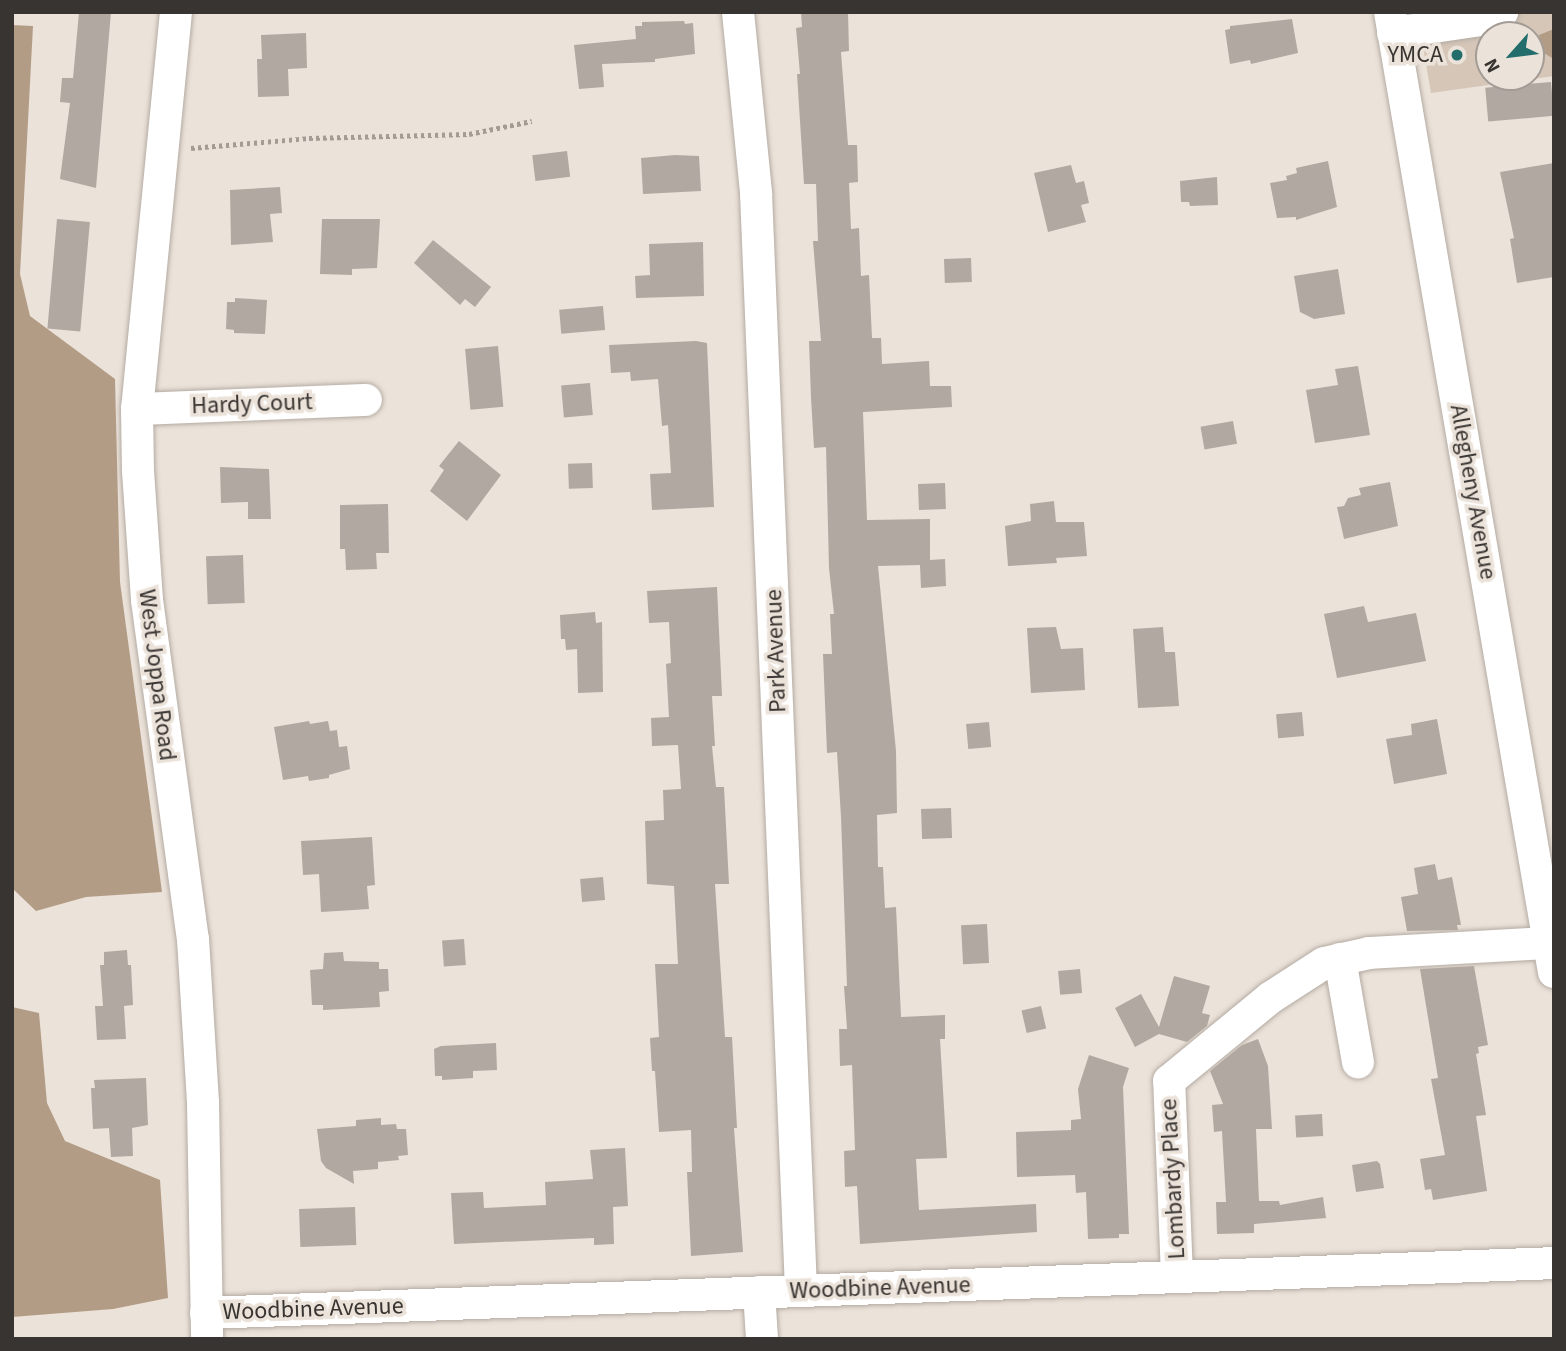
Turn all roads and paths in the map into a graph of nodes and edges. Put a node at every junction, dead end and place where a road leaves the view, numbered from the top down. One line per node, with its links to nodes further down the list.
1 (176, 12): 6 (street, West Joppa Road)
2 (738, 12): 14 (street, Park Avenue)
3 (1502, 12): 4 (street)
4 (1391, 23): 9 (street, Allegheny Avenue)
5 (532, 121): 6 (path)
6 (162, 150): 8 (street, West Joppa Road)
7 (366, 400): 8 (street, Hardy Court)
8 (137, 409): 16 (street, West Joppa Road)
9 (1551, 957): 10 (street)
10 (1340, 959): 11 (street); 13 (street, Lombardy Place)
11 (1358, 1062)
12 (1554, 1262): 13 (street, Woodbine Avenue)
13 (1177, 1276): 14 (street, Woodbine Avenue)
14 (801, 1291): 15 (street, Woodbine Avenue)
15 (759, 1292): 16 (street, Woodbine Avenue); 17 (street)
16 (206, 1326)
17 (762, 1339)

